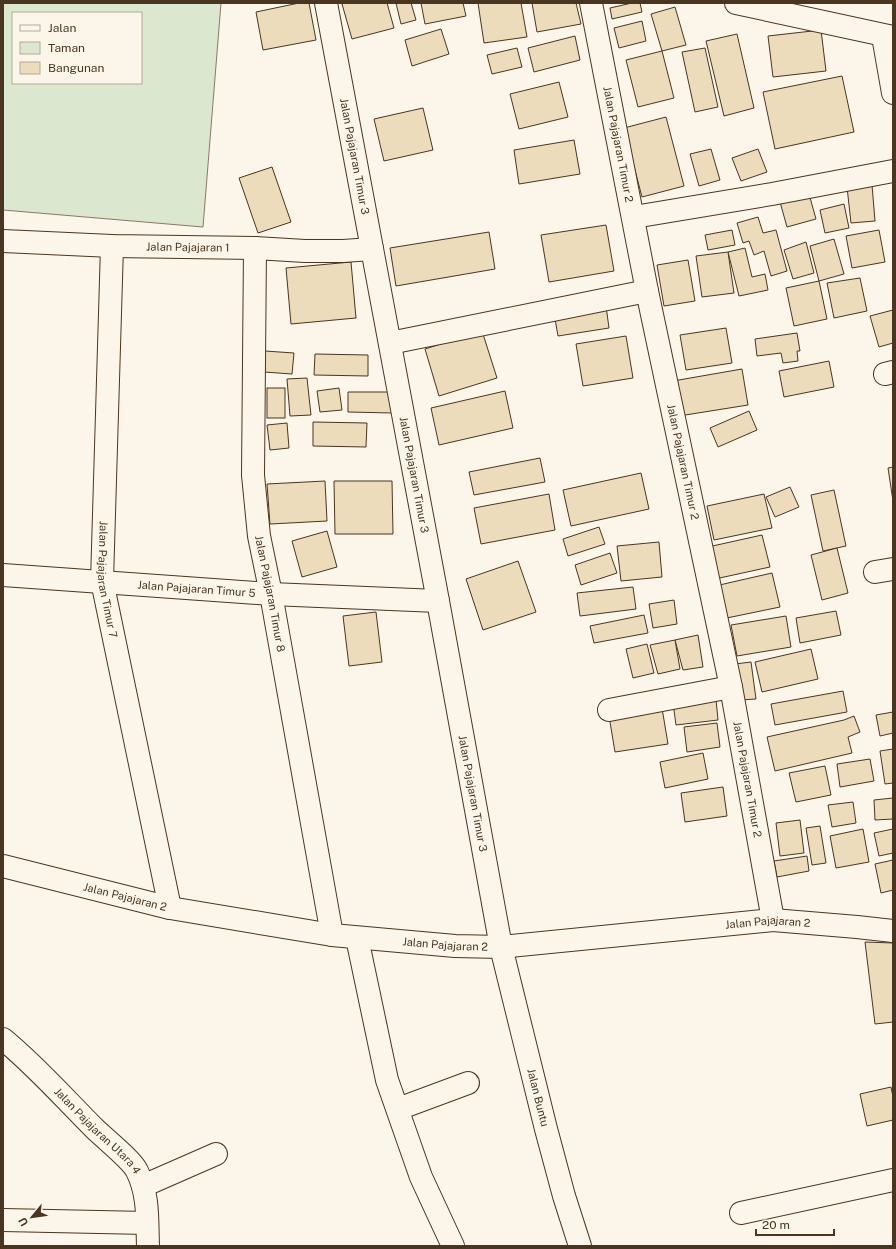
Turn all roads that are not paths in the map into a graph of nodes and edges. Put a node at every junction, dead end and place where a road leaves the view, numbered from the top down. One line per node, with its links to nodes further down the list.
1 (326, 3): 11 (main road, Jalan Pajajaran Timur 3)
2 (591, 3): 7 (main road, Jalan Pajajaran Timur 2)
3 (736, 3): 4 (main road)
4 (888, 36): 5 (main road)
5 (893, 93)
6 (893, 171): 7 (main road)
7 (634, 217): 12 (main road, Jalan Pajajaran Timur 2)
8 (3, 241): 9 (main road, Jalan Pajajaran 1)
9 (112, 246): 10 (main road, Jalan Pajajaran 1); 15 (main road, Jalan Pajajaran Timur 7)
10 (255, 248): 11 (main road, Jalan Pajajaran 1); 16 (main road, Jalan Pajajaran Timur 8)
11 (372, 249): 13 (main road, Jalan Pajajaran Timur 3)
12 (647, 291): 13 (main road); 18 (main road, Jalan Pajajaran Timur 2)
13 (390, 343): 17 (main road, Jalan Pajajaran Timur 3)
14 (3, 575): 15 (main road, Jalan Pajajaran Timur 5)
15 (102, 581): 16 (main road, Jalan Pajajaran Timur 5); 21 (main road, Jalan Pajajaran Timur 7)
16 (271, 594): 17 (main road, Jalan Pajajaran Timur 5); 24 (main road, Jalan Pajajaran Timur 8)
17 (438, 601): 26 (main road, Jalan Pajajaran Timur 3)
18 (731, 687): 19 (main road); 22 (main road, Jalan Pajajaran Timur 2)
19 (609, 710)
20 (3, 866): 21 (main road, Jalan Pajajaran 2)
21 (170, 908): 24 (main road, Jalan Pajajaran 2)
22 (774, 920): 23 (main road, Jalan Pajajaran 2); 26 (main road, Jalan Pajajaran 2)
23 (893, 931)
24 (332, 935): 25 (main road, Jalan Pajajaran 2)
25 (357, 938): 26 (main road, Jalan Pajajaran 2); 29 (main road)
26 (501, 947): 38 (main road, Jalan Buntu)
27 (3, 1039): 32 (main road, Jalan Pajajaran Utara 4)
28 (468, 1083): 29 (main road)
29 (398, 1109): 37 (main road)
30 (216, 1154): 32 (main road)
31 (893, 1180): 33 (main road)
32 (143, 1186): 35 (main road, Jalan Pajajaran Utara 4)
33 (741, 1213)
34 (3, 1220): 35 (main road)
35 (147, 1223): 36 (main road, Jalan Pajajaran Utara 4)
36 (148, 1246)
37 (453, 1246)
38 (580, 1246)

